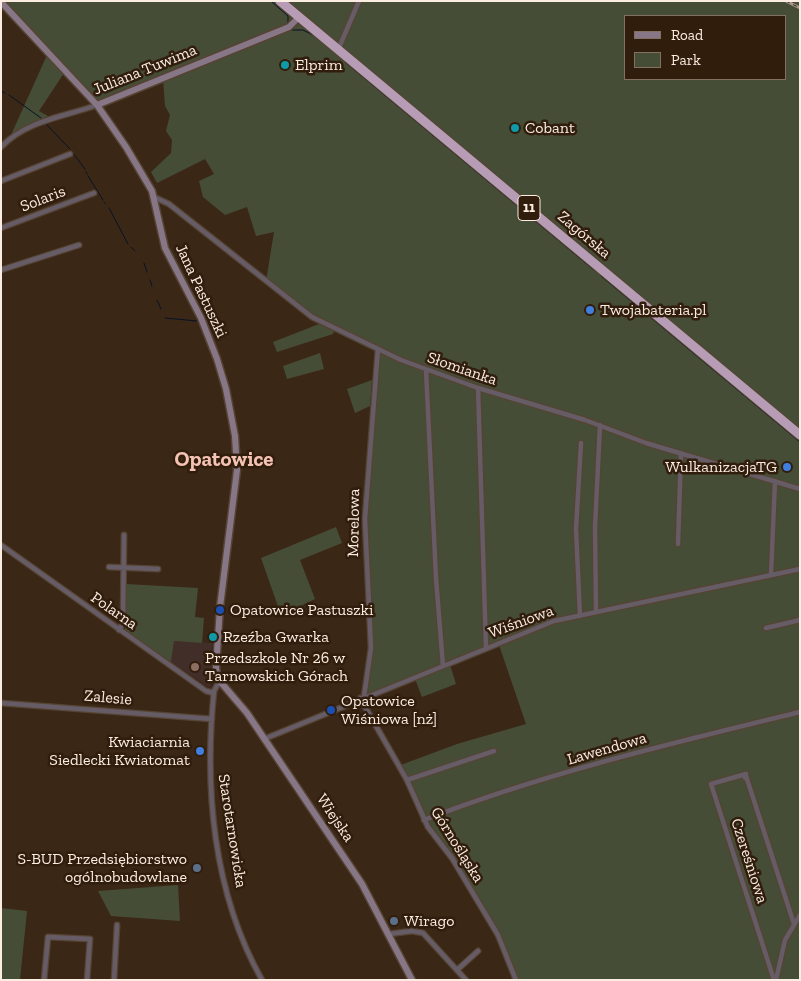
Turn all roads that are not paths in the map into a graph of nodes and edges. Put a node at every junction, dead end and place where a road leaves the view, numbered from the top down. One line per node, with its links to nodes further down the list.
1 (359, 1): 5 (street)
2 (1, 2): 6 (street, Jana Pastuszki)
3 (283, 4): 4 (highway, Zagórska)
4 (299, 17): 5 (highway, Zagórska / 11); 6 (street, Juliana Tuwima)
5 (338, 50): 19 (highway, Zagórska / 11)
6 (97, 105): 7 (street, Juliana Tuwima); 11 (street, Jana Pastuszki)
7 (1, 146)
8 (70, 154): 9 (street)
9 (1, 181)
10 (94, 192): 12 (street, Solaris)
11 (154, 197): 15 (street, Słomianka); 39 (street, Jana Pastuszki)
12 (1, 228)
13 (79, 245): 14 (street)
14 (1, 270)
15 (378, 349): 16 (street, Słomianka); 41 (street, Morelowa)
16 (426, 370): 17 (street, Słomianka); 38 (street)
17 (478, 388): 18 (street, Słomianka); 37 (street)
18 (600, 425): 21 (street, Słomianka); 32 (street)
19 (800, 435)
20 (581, 443): 33 (street)
21 (681, 454): 22 (street, Słomianka); 25 (street)
22 (775, 481): 23 (street, Słomianka); 31 (street)
23 (800, 489)
24 (124, 535): 28 (street)
25 (678, 544)
26 (1, 545): 36 (street, Polarna)
27 (109, 566): 28 (street)
28 (124, 568): 29 (street); 36 (street)
29 (158, 569)
30 (800, 569): 31 (street, Wiśniowa)
31 (771, 575): 32 (street, Wiśniowa)
32 (596, 612): 33 (street, Wiśniowa)
33 (580, 616): 37 (street, Wiśniowa)
34 (800, 620): 35 (street)
35 (766, 628)
36 (119, 630): 40 (street, Polarna)
37 (486, 648): 38 (street, Wiśniowa)
38 (442, 666): 41 (street, Wiśniowa)
39 (220, 682): 40 (street, Starotarnowicka); 45 (street, Wiejska)
40 (214, 693): 44 (street, Starotarnowicka)
41 (362, 698): 45 (street, Wiśniowa); 47 (street, Górnośląska)
42 (1, 703): 44 (street, Zalesie)
43 (800, 712): 48 (street, Lawendowa)
44 (212, 719): 58 (street, Starotarnowicka)
45 (264, 739): 52 (street, Wiejska)
46 (494, 751): 47 (street)
47 (408, 780): 48 (street, Górnośląska)
48 (424, 820): 61 (street, Górnośląska)
49 (800, 914): 50 (street, Czereśniowa)
50 (794, 924): 62 (street, Czereśniowa); 62 (street, Czereśniowa)
51 (118, 925): 57 (street)
52 (389, 934): 54 (street); 59 (street, Wiejska)
53 (478, 952): 54 (street)
54 (457, 970): 60 (street)
55 (44, 980): 56 (street)
56 (87, 980)
57 (114, 980)
58 (262, 980)
59 (412, 980)
60 (466, 980)
61 (516, 980)
62 (775, 980)

